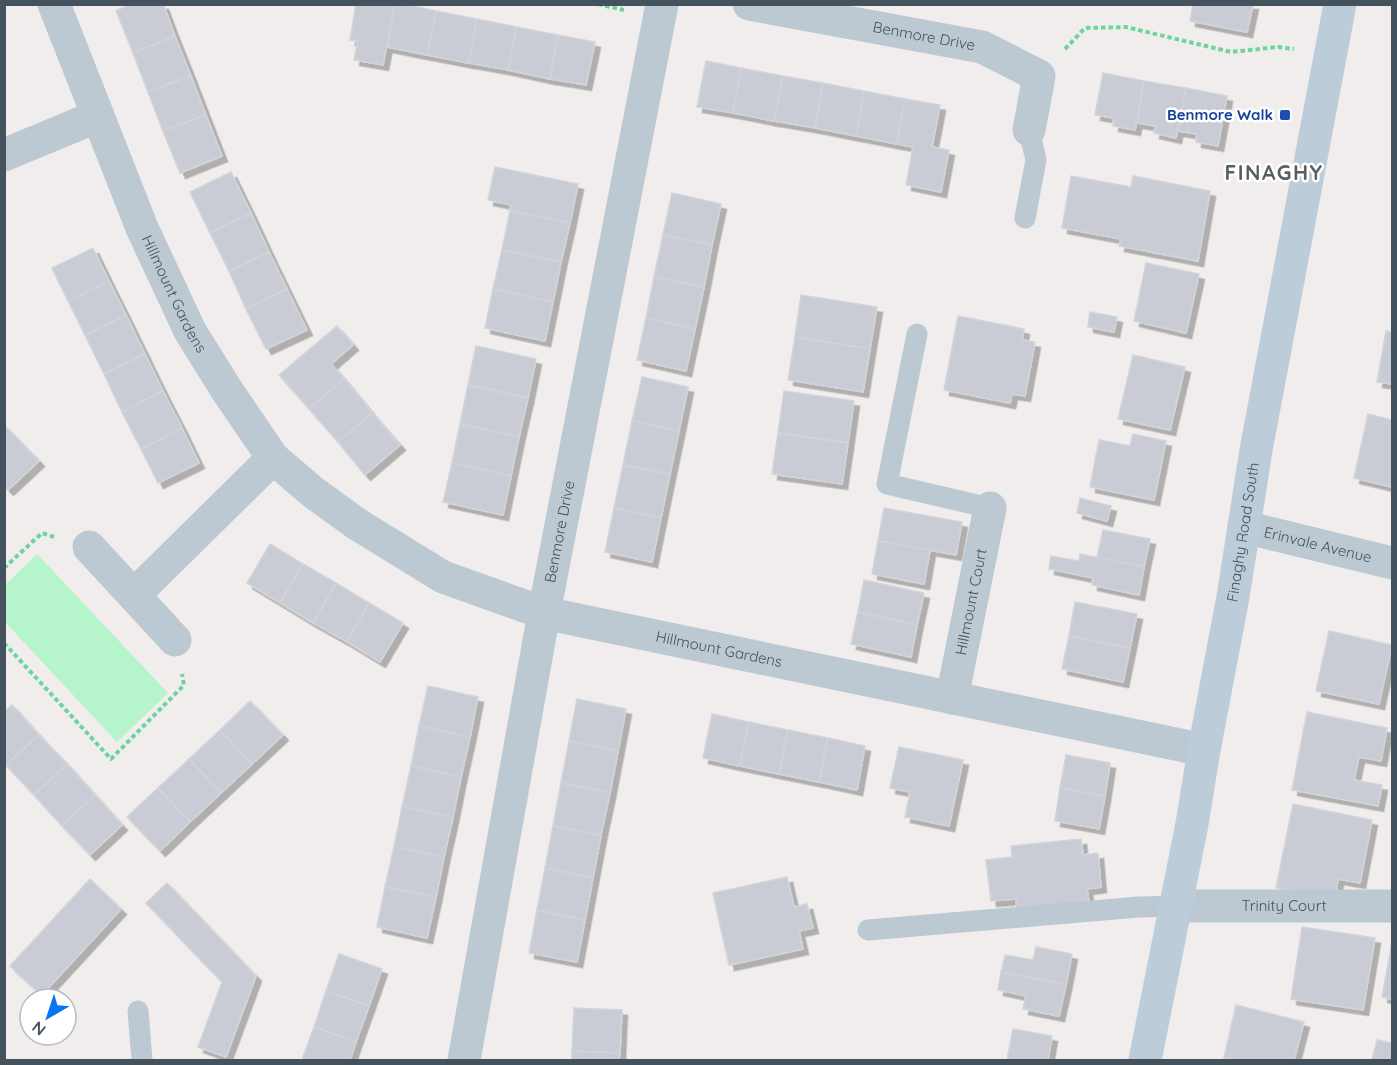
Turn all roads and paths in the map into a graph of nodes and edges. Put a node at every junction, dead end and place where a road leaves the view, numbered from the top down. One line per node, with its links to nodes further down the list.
1 (54, 4): 7 (street, Hillmount Gardens)
2 (662, 4): 19 (street, Benmore Drive)
3 (750, 4): 6 (street, Benmore Drive)
4 (1340, 4): 5 (street, Finaghy Road South)
5 (1330, 54): 6 (path); 14 (street, Finaghy Road South)
6 (1040, 76): 8 (street)
7 (98, 116): 9 (street); 12 (street, Hillmount Gardens)
8 (1029, 130): 10 (lane)
9 (4, 155)
10 (1025, 218)
11 (917, 334): 13 (lane)
12 (273, 458): 18 (street); 19 (street, Hillmount Gardens)
13 (990, 508): 22 (street, Hillmount Court)
14 (1244, 527): 16 (street, Erinvale Avenue); 23 (street, Finaghy Road South)
15 (89, 547): 17 (path); 18 (street)
16 (1392, 563)
17 (4, 568)
18 (134, 595): 20 (street)
19 (544, 613): 22 (street, Hillmount Gardens); 29 (street, Benmore Drive)
20 (175, 640): 21 (path)
21 (4, 643)
22 (952, 698): 23 (street, Hillmount Gardens)
23 (1204, 750): 24 (street, Finaghy Road South)
24 (1176, 906): 25 (street, Trinity Court); 26 (lane); 30 (street, Finaghy Road South)
25 (1392, 906)
26 (868, 930)
27 (138, 1011): 28 (lane)
28 (142, 1060)
29 (464, 1060)
30 (1145, 1060)

